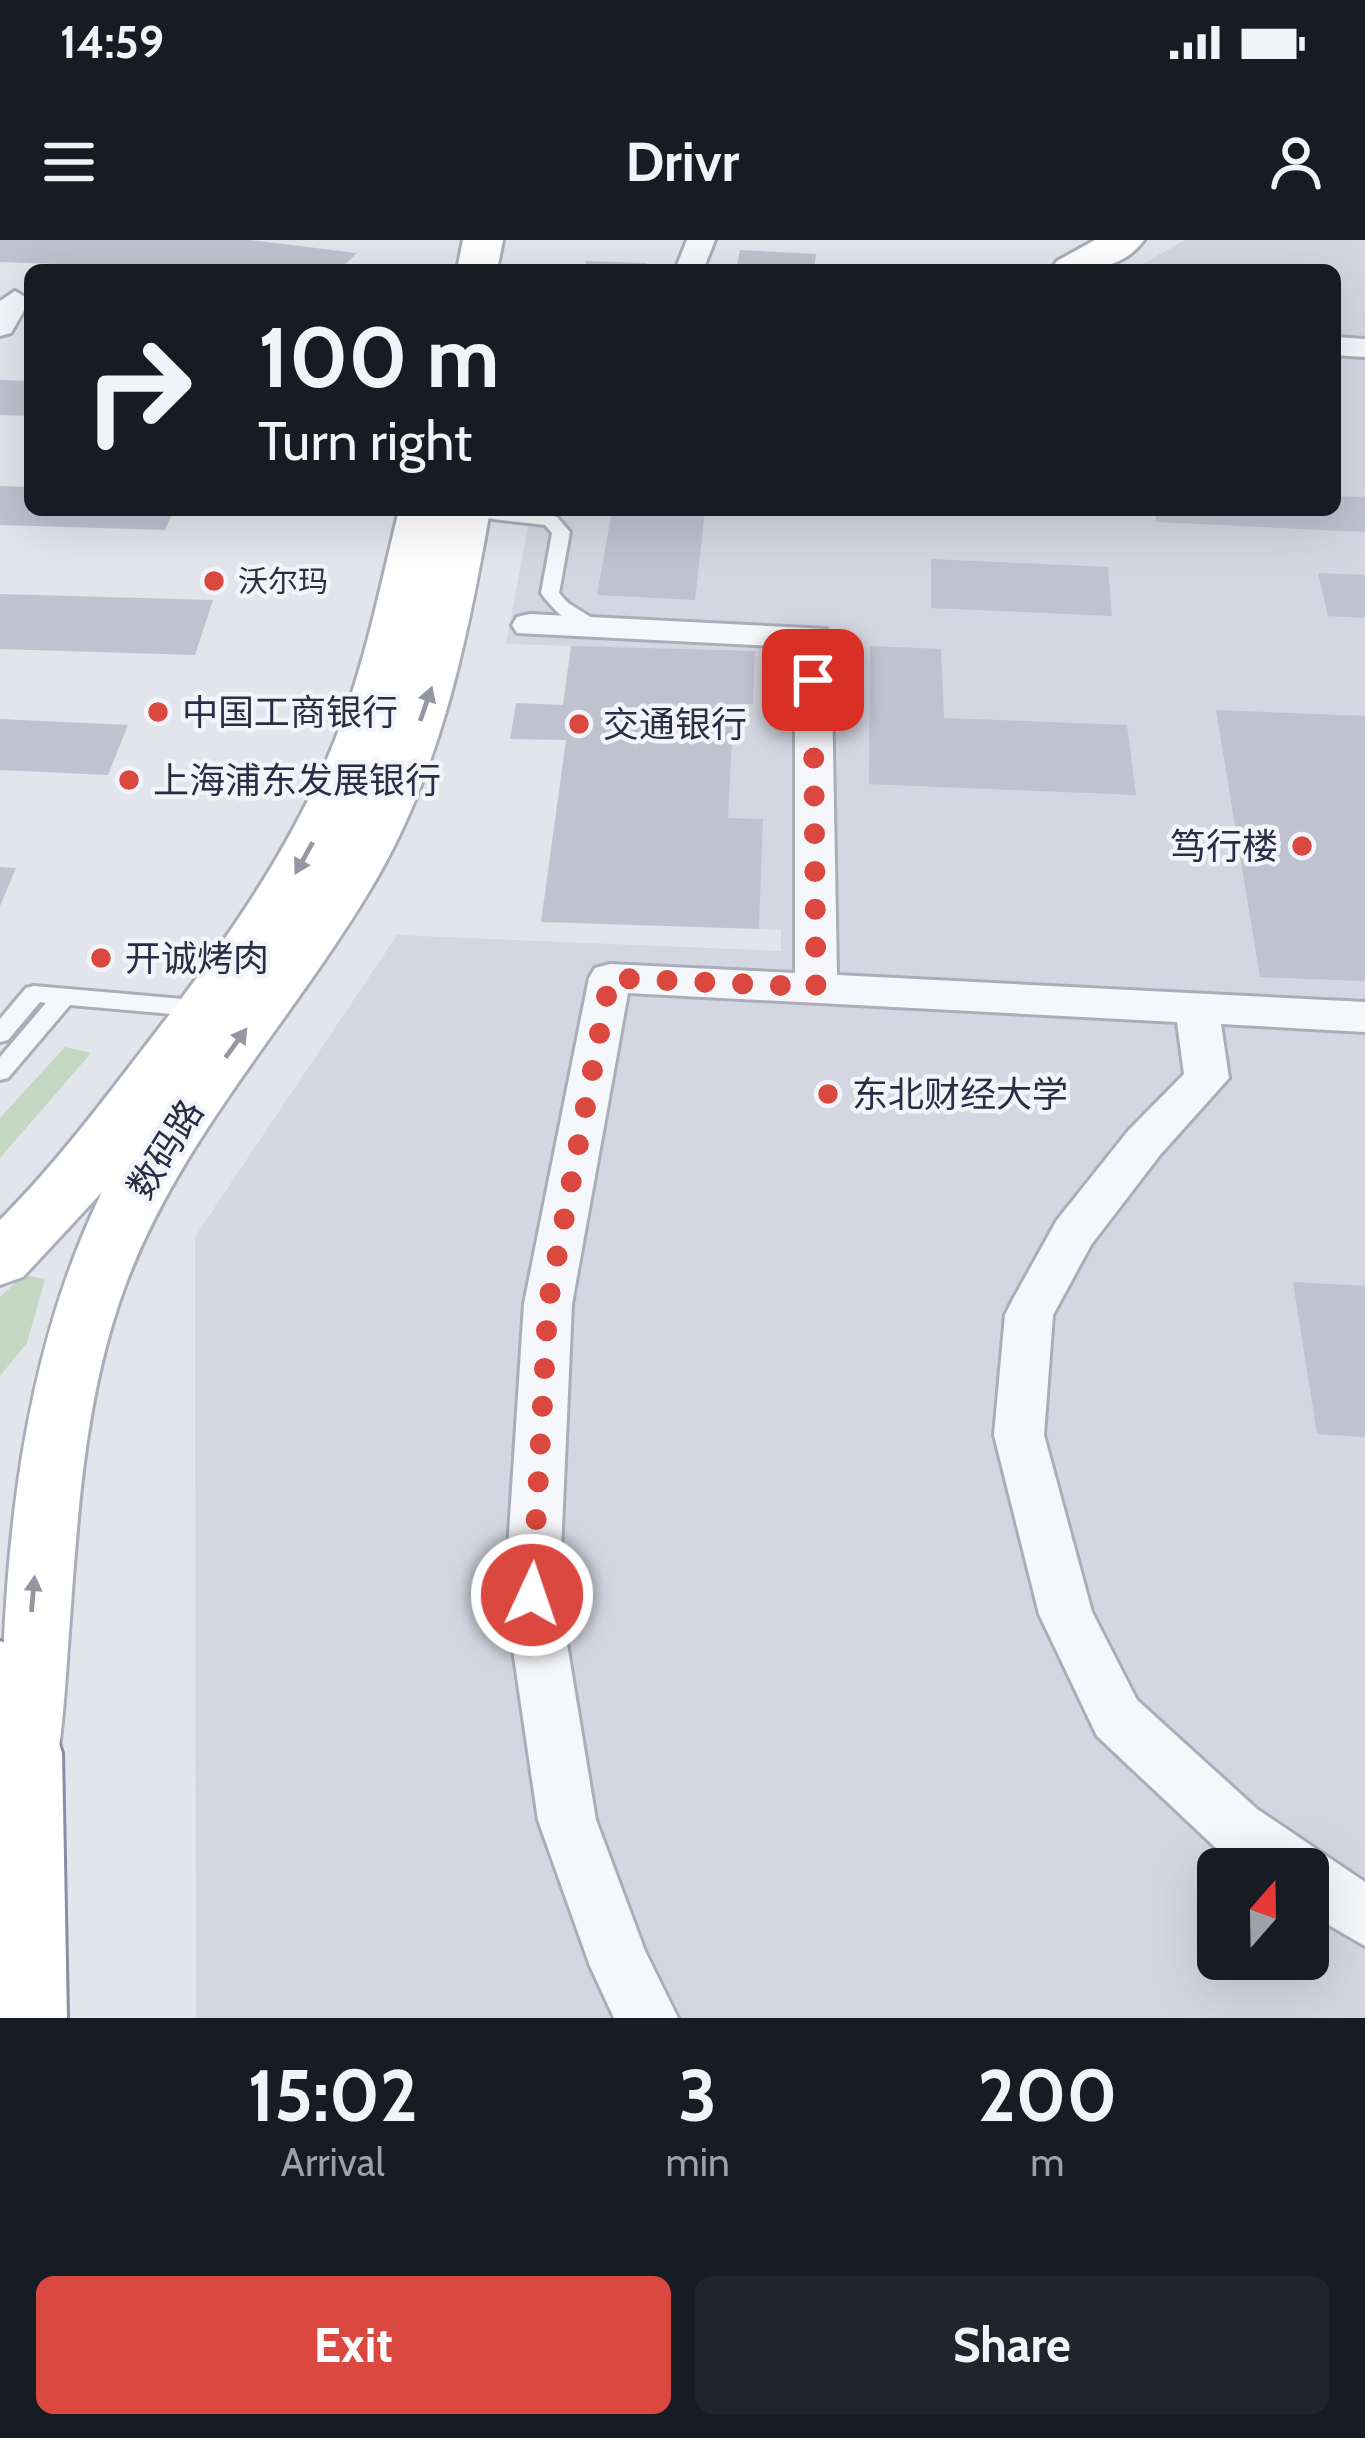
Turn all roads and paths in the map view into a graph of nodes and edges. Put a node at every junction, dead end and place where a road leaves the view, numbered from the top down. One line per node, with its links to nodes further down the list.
1 (1124, 240): 2 (main road)
2 (1082, 264)
3 (421, 516): 10 (main road, 数码路, one-way to 10)
4 (466, 516): 16 (main road, 数码路, one-way to 4)
5 (508, 516): 7 (lane)
6 (530, 625): 7 (street)
7 (593, 627): 8 (street)
8 (816, 987): 11 (street); 23 (street)
9 (66, 995): 10 (lane); 13 (lane); 14 (lane)
10 (206, 1009): 15 (main road, 数码路)
11 (1197, 1009): 12 (street); 19 (street)
12 (1365, 1017)
13 (0, 1034)
14 (0, 1072)
15 (0, 1259)
16 (28, 1414): 17 (main road, 数码路, one-way to 16)
17 (10, 1715): 18 (main road, 数码路); 22 (highway)
18 (0, 1837)
19 (1265, 1848)
20 (1329, 1892): 21 (street)
21 (1365, 1917)
22 (22, 2018)
23 (646, 2018)

